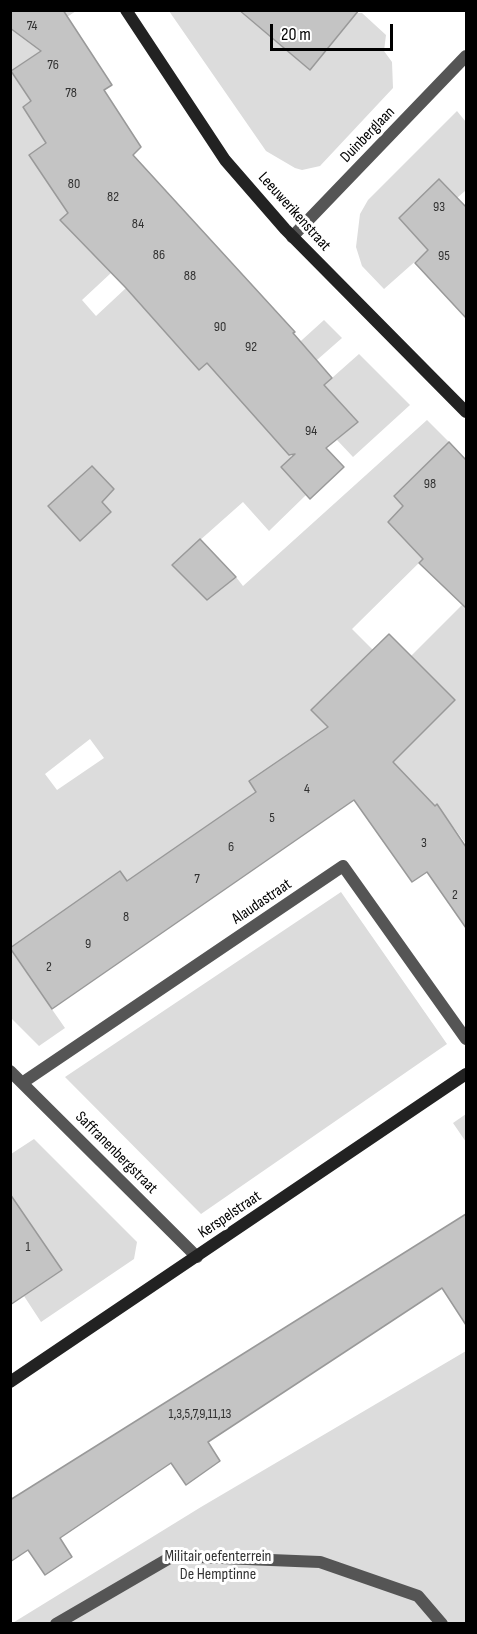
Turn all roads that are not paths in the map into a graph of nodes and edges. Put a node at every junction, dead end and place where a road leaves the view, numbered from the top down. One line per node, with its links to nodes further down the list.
1 (126, 10): 3 (street, Leeuwerikenstraat)
2 (466, 56): 3 (street, Duinberglaan)
3 (292, 237): 4 (street, Leeuwerikenstraat)
4 (466, 412)
5 (466, 1040): 8 (street, Alaudastraat)
6 (10, 1071): 8 (street, Saffranenbergstraat)
7 (466, 1074): 9 (street, Kerspelstraat)
8 (22, 1083): 9 (street, Saffranenbergstraat)
9 (197, 1257): 10 (street, Kerspelstraat)
10 (10, 1382)
11 (56, 1623): 12 (street)
12 (442, 1623)

